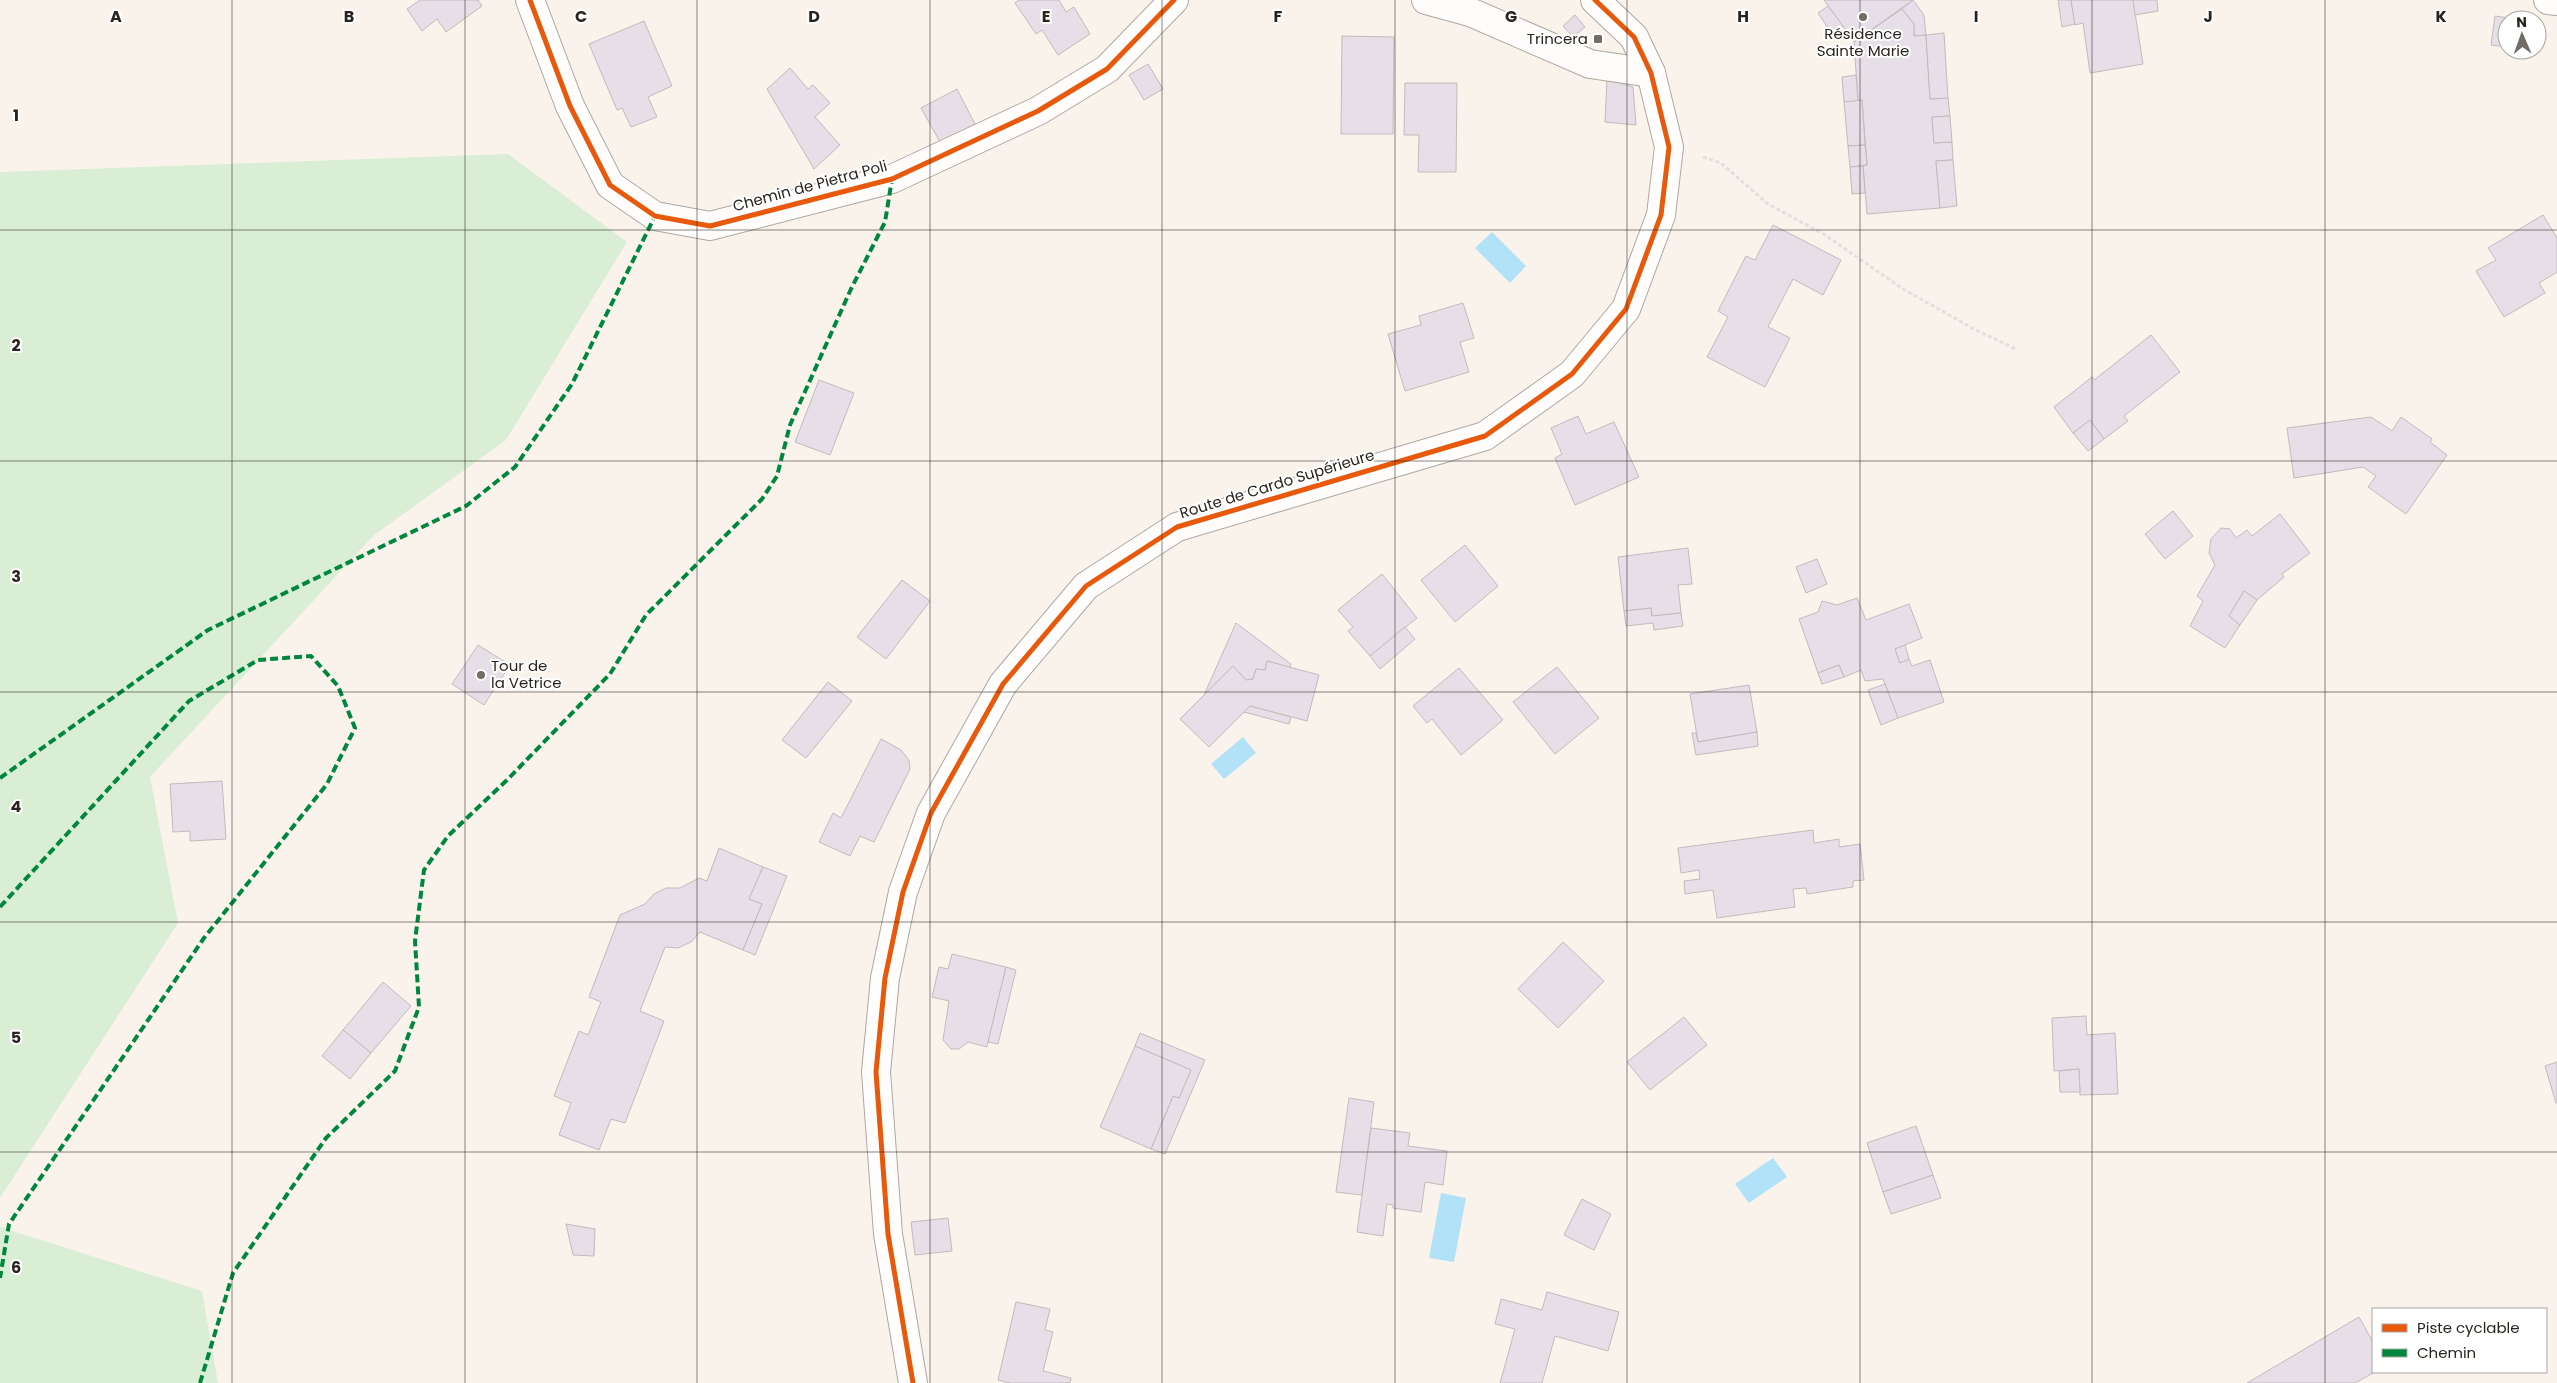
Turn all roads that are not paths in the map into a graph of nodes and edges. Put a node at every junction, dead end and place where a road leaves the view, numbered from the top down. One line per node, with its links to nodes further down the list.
1 (530, 0): 2 (street, Chemin de Pietra Poli)
2 (1174, 0)
3 (1426, 0): 7 (street)
4 (1595, 0): 7 (street, Route de Cardo Supérieure)
5 (2548, 0): 6 (street)
6 (2557, 2)
7 (1651, 73): 8 (street, Route de Cardo Supérieure)
8 (913, 1383)

